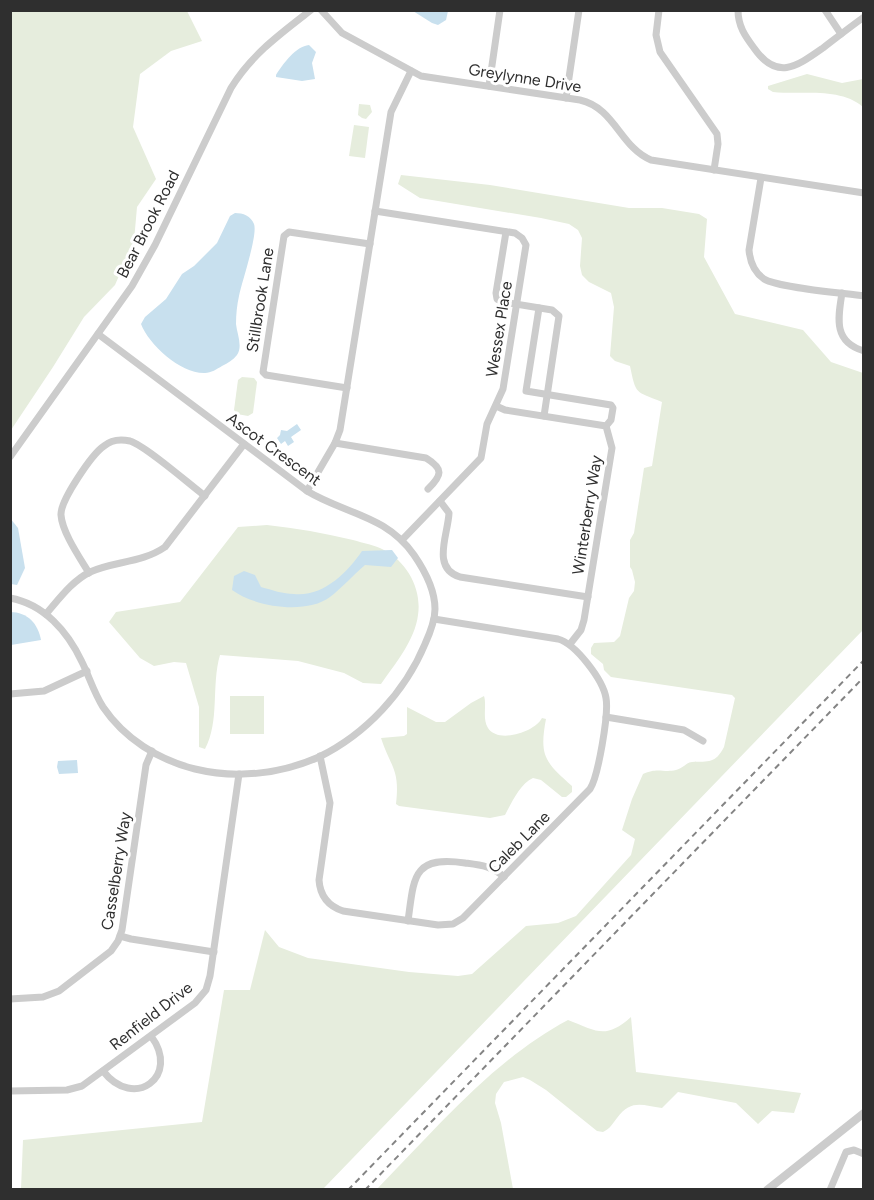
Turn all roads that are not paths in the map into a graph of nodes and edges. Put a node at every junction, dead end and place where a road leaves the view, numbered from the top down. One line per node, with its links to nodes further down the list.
1 (311, 10): 23 (street, Bear Brook Road)
2 (321, 10): 10 (street, Greylynne Drive)
3 (500, 10): 11 (street)
4 (579, 10): 12 (street)
5 (659, 10): 13 (street)
6 (738, 10): 9 (street)
7 (825, 10): 9 (street)
8 (864, 17): 9 (street)
9 (841, 34)
10 (411, 71): 11 (street, Greylynne Drive); 16 (street)
11 (489, 86): 12 (street, Greylynne Drive)
12 (566, 98): 13 (street, Greylynne Drive)
13 (714, 170): 14 (street, Greylynne Drive)
14 (761, 178): 15 (street, Greylynne Drive); 19 (street)
15 (864, 193)
16 (375, 211): 17 (street); 18 (street)
17 (506, 232): 21 (street, Wessex Place); 21 (street)
18 (370, 244): 25 (street); 25 (street, Stillbrook Lane)
19 (842, 293): 20 (street); 24 (street)
20 (864, 296)
21 (517, 304): 22 (street); 27 (street, Wessex Place)
22 (539, 308): 26 (street); 26 (street)
23 (98, 334): 31 (street, Ascot Crescent); 32 (street, Bear Brook Road)
24 (864, 351)
25 (347, 388): 30 (street)
26 (547, 395): 28 (street); 29 (street, Winterberry Way)
27 (496, 406): 28 (street); 36 (street, Wessex Place)
28 (544, 417): 29 (street)
29 (606, 426): 39 (street, Winterberry Way)
30 (335, 443): 33 (street); 34 (street)
31 (244, 444): 34 (street, Ascot Crescent); 35 (street)
32 (10, 458)
33 (429, 489)
34 (307, 491): 37 (street, Ascot Crescent)
35 (205, 496): 38 (street); 38 (street)
36 (440, 501): 37 (street, Wessex Place); 39 (street)
37 (402, 540): 42 (street, Ascot Crescent)
38 (89, 573): 41 (street)
39 (588, 597): 43 (street, Winterberry Way)
40 (10, 598): 41 (street, Ascot Crescent)
41 (46, 614): 44 (street, Ascot Crescent)
42 (434, 619): 43 (street); 49 (street, Ascot Crescent)
43 (570, 644): 46 (street, Caleb Lane)
44 (87, 671): 45 (street); 48 (street, Ascot Crescent)
45 (10, 694)
46 (606, 717): 47 (street); 51 (street, Caleb Lane)
47 (703, 741)
48 (152, 752): 50 (street, Ascot Crescent); 53 (street, Casselberry Way)
49 (320, 756): 50 (street, Ascot Crescent); 52 (street, Caleb Lane)
50 (239, 774): 54 (street, Renfield Drive)
51 (504, 877): 52 (street, Caleb Lane); 52 (street)
52 (408, 921)
53 (120, 936): 54 (street); 55 (street, Casselberry Way)
54 (214, 952): 56 (street, Renfield Drive)
55 (10, 999)
56 (151, 1036): 57 (street, Renfield Drive); 57 (street)
57 (103, 1071): 58 (street, Renfield Drive)
58 (10, 1091)
59 (864, 1113): 61 (street)
60 (864, 1154): 62 (street)
61 (767, 1190)
62 (830, 1190)

